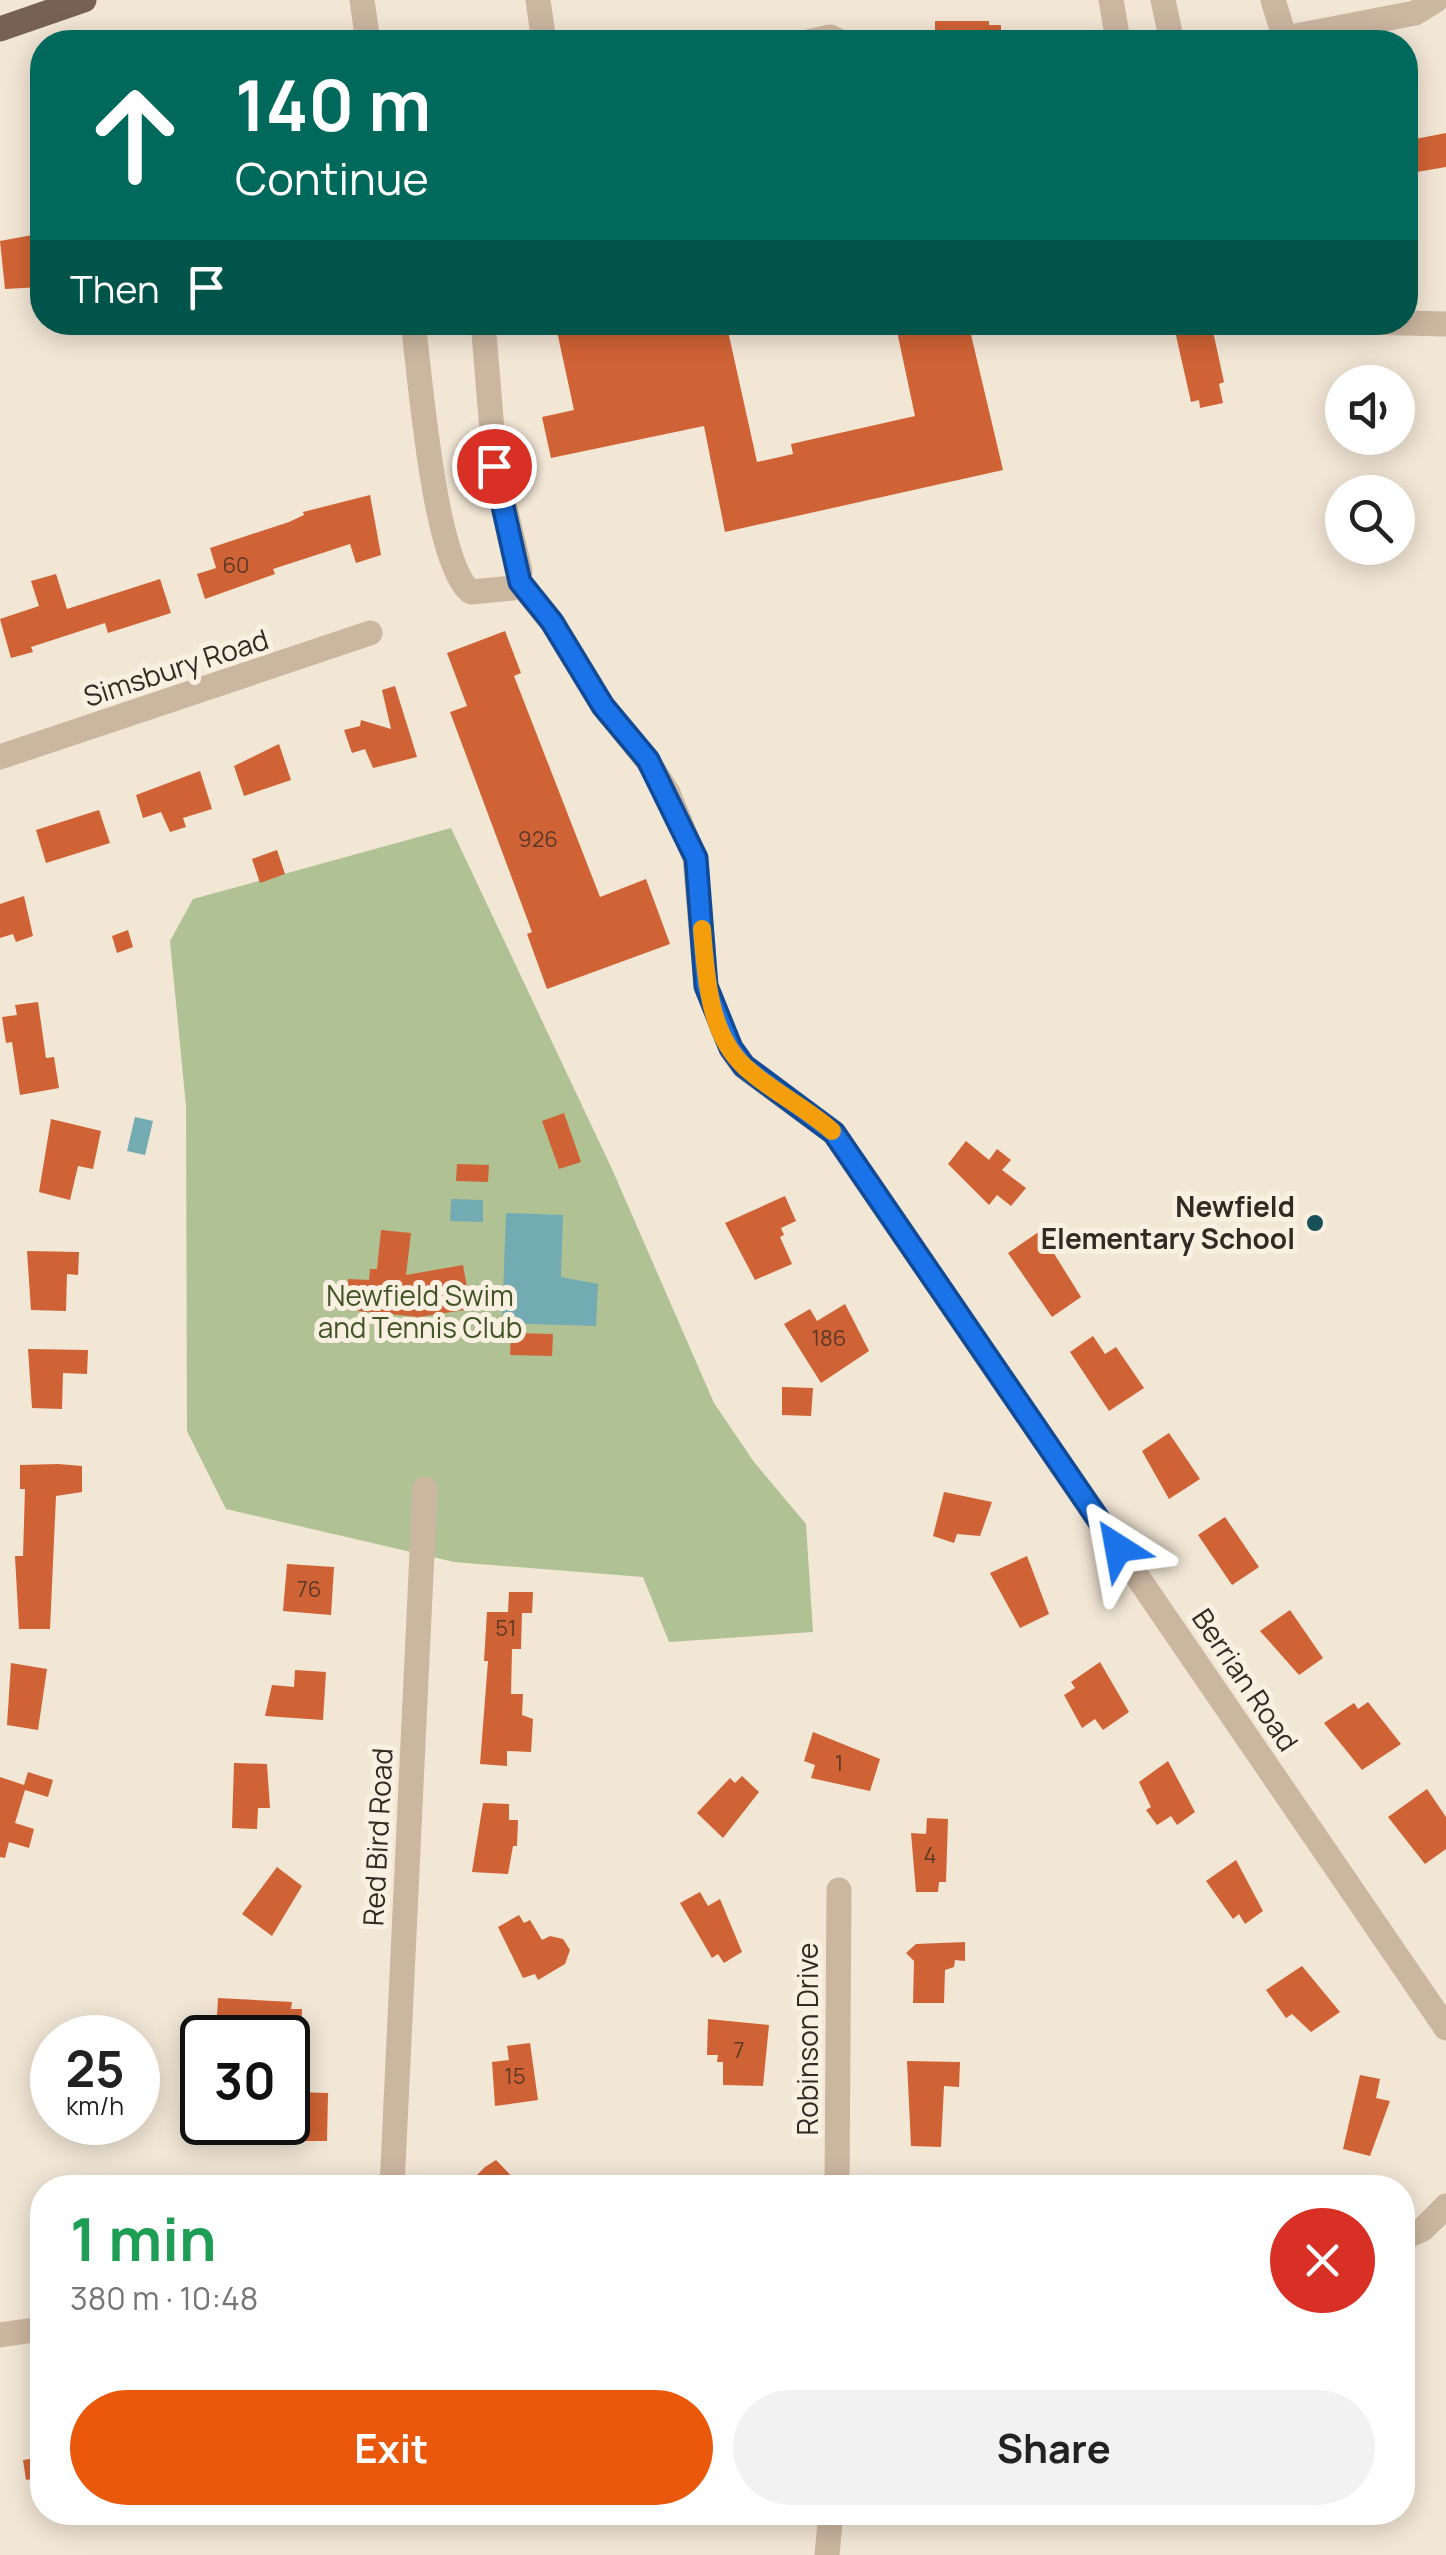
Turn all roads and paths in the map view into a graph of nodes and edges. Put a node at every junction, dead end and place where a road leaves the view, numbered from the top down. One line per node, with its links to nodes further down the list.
1 (84, 0): 8 (main road)
2 (362, 0): 9 (street)
3 (538, 0): 10 (street)
4 (1111, 0): 11 (street)
5 (1163, 0): 12 (street)
6 (1273, 0): 13 (street)
7 (1436, 0): 14 (street)
8 (0, 29)
9 (366, 30)
10 (542, 30)
11 (1115, 30)
12 (1169, 30)
13 (1283, 30)
14 (1333, 30)
15 (1418, 323): 16 (street)
16 (1446, 324)
17 (415, 335): 19 (street)
18 (484, 335): 19 (street)
19 (520, 582): 24 (street, Berrian Road)
20 (370, 633): 21 (street, Simsbury Road)
21 (0, 757)
22 (426, 1489): 25 (street, Red Bird Road)
23 (839, 1890): 26 (street, Robinson Drive)
24 (1446, 2028)
25 (393, 2175)
26 (837, 2175)
27 (1446, 2206): 28 (street)
28 (1415, 2232)
29 (30, 2331): 30 (street)
30 (0, 2335)
31 (830, 2525): 32 (street)
32 (827, 2555)

